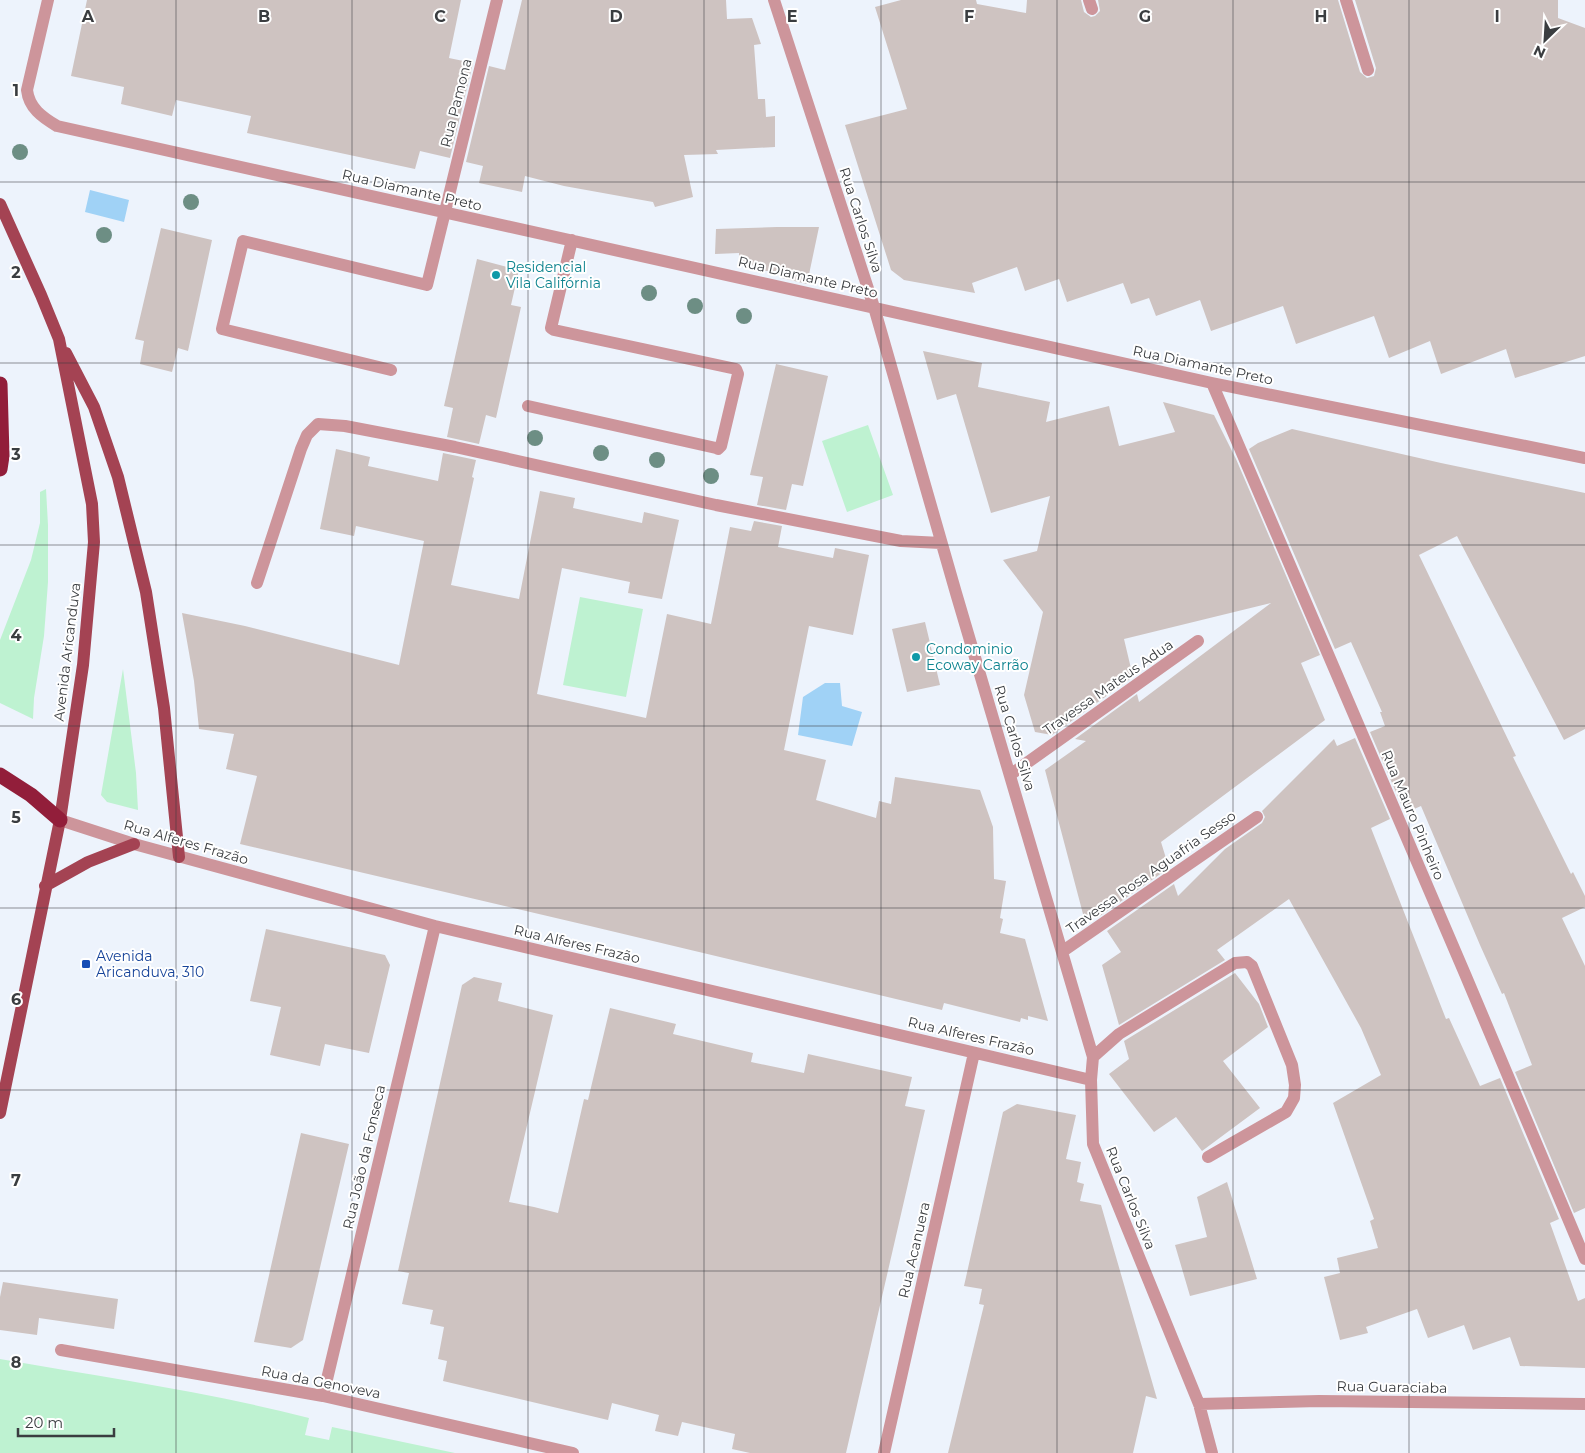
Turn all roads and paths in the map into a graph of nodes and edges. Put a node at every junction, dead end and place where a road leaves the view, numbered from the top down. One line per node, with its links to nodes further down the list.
1 (48, 0): 7 (street, Rua Diamante Preto)
2 (497, 0): 7 (street, Rua Pamona)
3 (774, 0): 9 (street, Rua Carlos Silva)
4 (1346, 0): 5 (street)
5 (1368, 70)
6 (0, 204): 10 (main road, Avenida Aricanduva)
7 (444, 212): 8 (street, Rua Diamante Preto); 11 (street, Rua Pamona)
8 (572, 240): 9 (street, Rua Diamante Preto); 14 (street)
9 (874, 307): 12 (street, Rua Diamante Preto); 17 (street, Rua Carlos Silva)
10 (59, 340): 23 (main road, Avenida Aricanduva); 25 (main road)
11 (391, 370)
12 (1212, 383): 15 (street, Rua Diamante Preto); 34 (street, Rua Mauro Pinheiro)
13 (0, 384): 16 (highway)
14 (528, 406)
15 (1585, 458)
16 (0, 470)
17 (941, 542): 18 (street); 21 (street, Rua Carlos Silva)
18 (258, 583)
19 (1198, 641): 21 (street, Travessa Mateus Adua)
20 (0, 775): 23 (highway)
21 (1010, 775): 28 (street, Rua Carlos Silva)
22 (1257, 817): 28 (street, Travessa Rosa Aguafria Sesso)
23 (60, 820): 24 (street, Rua Alferes Frazão); 26 (main road, Avenida Aricanduva)
24 (134, 844): 25 (street, Rua Alferes Frazão); 26 (main road)
25 (179, 856): 27 (street, Rua Alferes Frazão)
26 (45, 886): 32 (main road, Avenida Aricanduva)
27 (435, 926): 29 (street, Rua Alferes Frazão); 36 (street, Rua João da Fonseca)
28 (1063, 951): 30 (street, Rua Carlos Silva)
29 (974, 1053): 31 (street, Rua Alferes Frazão); 40 (street, Rua Acanuera)
30 (1093, 1057): 31 (street, Rua Carlos Silva); 33 (street)
31 (1091, 1080): 37 (street, Rua Carlos Silva)
32 (0, 1113)
33 (1208, 1157)
34 (1585, 1259)
35 (61, 1350): 36 (street, Rua da Genoveva)
36 (323, 1396): 39 (street, Rua da Genoveva)
37 (1199, 1404): 38 (street, Rua Guaraciaba); 41 (street, Rua Carlos Silva)
38 (1585, 1404)
39 (573, 1453)
40 (884, 1453)
41 (1212, 1453)

